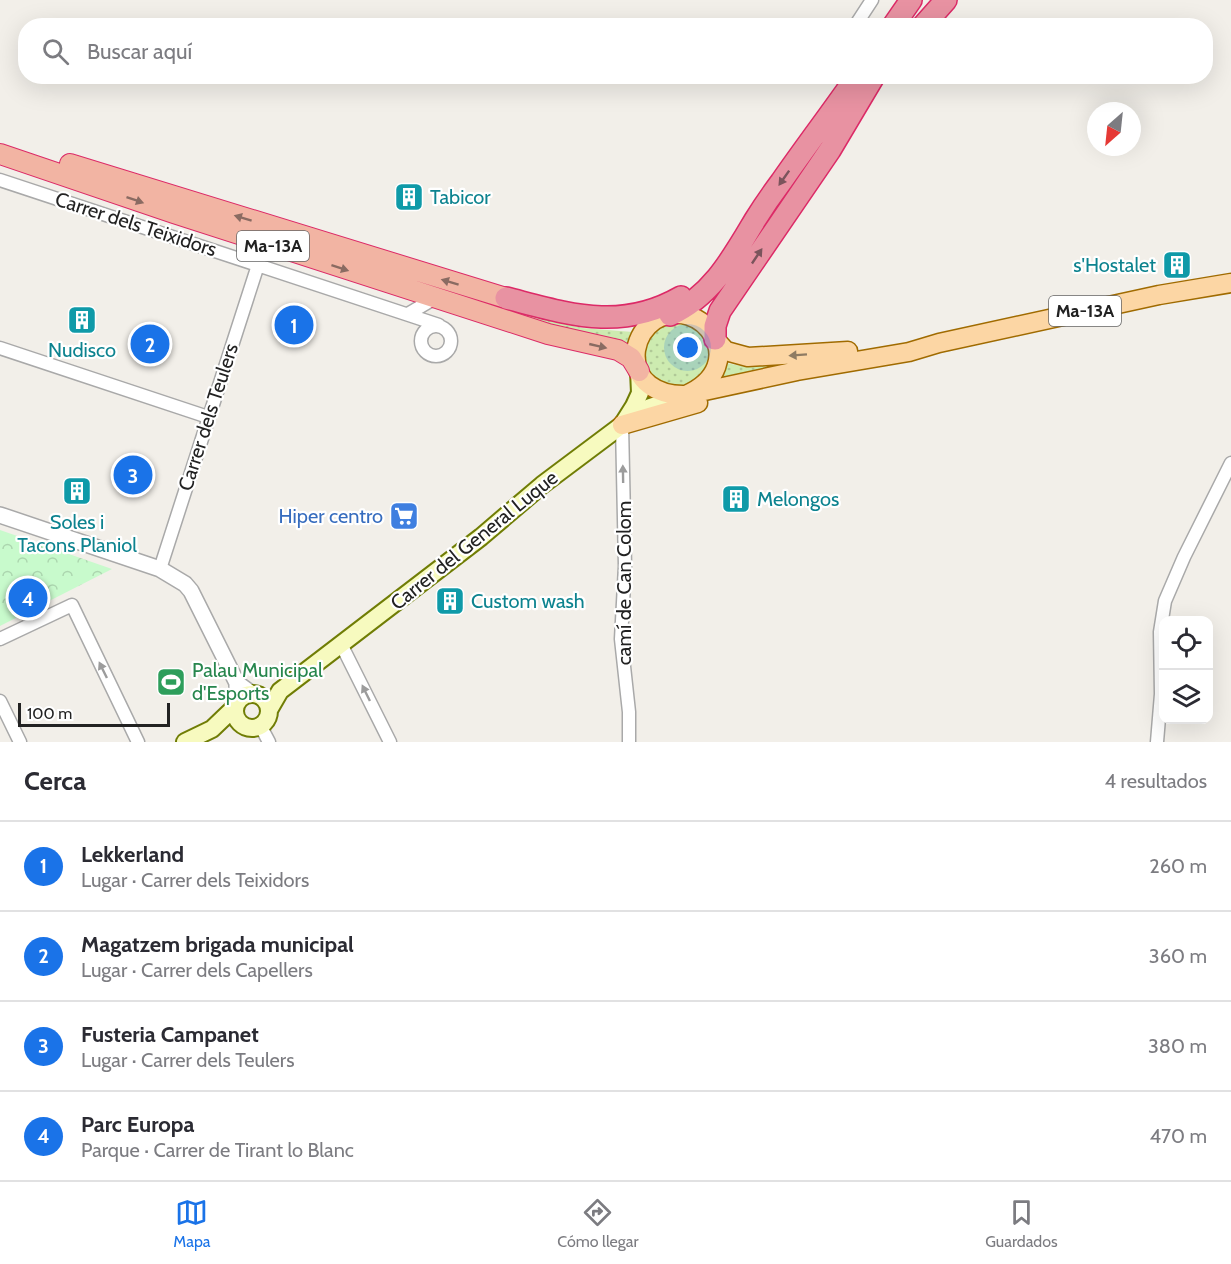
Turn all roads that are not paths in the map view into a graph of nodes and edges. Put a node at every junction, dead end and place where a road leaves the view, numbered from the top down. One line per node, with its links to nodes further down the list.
1 (872, 0): 6 (street)
2 (900, 0): 7 (highway)
3 (911, 0): 8 (highway)
4 (924, 0): 9 (highway)
5 (946, 0): 10 (highway)
6 (860, 18)
7 (888, 18)
8 (898, 18)
9 (912, 18)
10 (930, 18)
11 (844, 84): 15 (highway)
12 (851, 84): 15 (highway)
13 (869, 84): 17 (highway)
14 (879, 84): 17 (highway)
15 (812, 136): 20 (highway, one-way to 20)
16 (0, 142): 24 (highway, Ma-13A, one-way to 16)
17 (830, 150): 29 (highway, one-way to 17)
18 (0, 154): 23 (highway, Ma-13A, one-way to 23)
19 (0, 180): 21 (street, Carrer dels Teixidors)
20 (755, 219): 24 (highway); 26 (highway)
21 (258, 265): 25 (street, Carrer dels Teixidors); 35 (street, Carrer dels Teulers)
22 (1231, 283): 30 (main road, Ma-13A)
23 (435, 298): 25 (street); 33 (highway, Ma-13A, one-way to 33)
24 (506, 298): 26 (main road, Ma-13A)
25 (408, 314): 27 (street, Carrer dels Teixidors); 28 (street)
26 (665, 316): 29 (main road, Ma-13A); 33 (main road)
27 (439, 325): 28 (street); 28 (street)
28 (421, 339)
29 (714, 339): 30 (main road, Ma-13A, one-way to 29); 34 (main road)
30 (939, 343): 32 (main road, Ma-13A)
31 (0, 348): 35 (street)
32 (909, 352): 34 (main road, Ma-13A); 36 (main road)
33 (639, 371): 34 (main road, Ma-13A); 36 (main road, Carrer del General Luque)
34 (686, 395): 36 (main road)
35 (208, 417): 39 (street, Carrer dels Teulers)
36 (622, 425): 41 (main road, Carrer del General Luque); 54 (street, camí de Can Colom, one-way to 36)
37 (1231, 463): 55 (street)
38 (0, 515): 39 (street)
39 (160, 569): 42 (street)
40 (0, 639): 50 (street, one-way to 40)
41 (341, 644): 43 (main road, Carrer del General Luque); 53 (street, one-way to 41)
42 (237, 683): 44 (street); 46 (street)
43 (280, 691): 44 (main road); 47 (main road, Carrer del General Luque)
44 (254, 694): 46 (main road); 47 (main road)
45 (0, 700): 49 (street)
46 (236, 705): 47 (main road); 48 (main road)
47 (257, 726): 48 (main road); 52 (street)
48 (212, 729): 51 (main road)
49 (20, 742)
50 (138, 742)
51 (185, 742)
52 (269, 742)
53 (390, 742)
54 (629, 742)
55 (1157, 742)

